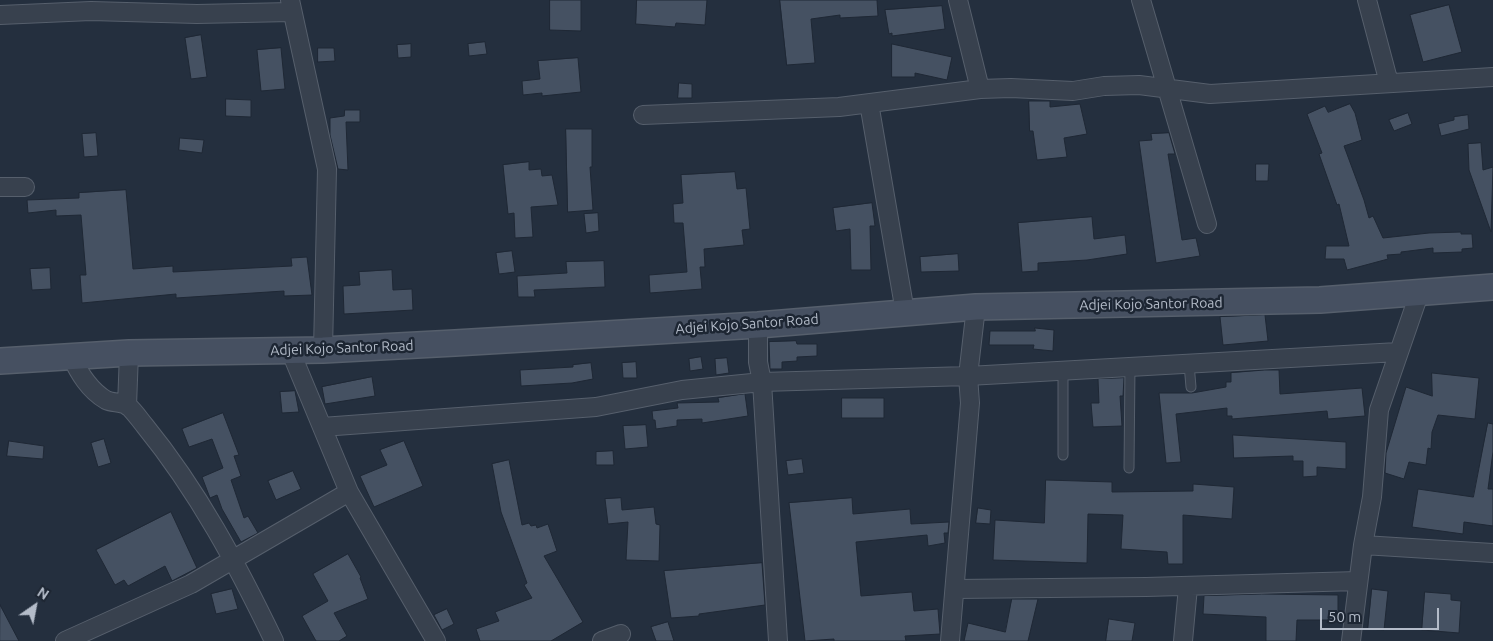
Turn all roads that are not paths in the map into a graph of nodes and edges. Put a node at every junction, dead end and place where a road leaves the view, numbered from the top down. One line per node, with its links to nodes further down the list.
1 (958, 0): 10 (street)
2 (1141, 0): 9 (street)
3 (1367, 0): 8 (street)
4 (90, 6): 5 (street); 6 (street)
5 (290, 6): 22 (street)
6 (0, 14)
7 (1493, 77): 8 (street)
8 (1389, 83): 9 (street)
9 (1168, 88): 10 (street); 15 (street)
10 (980, 89): 11 (street)
11 (869, 103): 12 (street); 19 (street)
12 (643, 115)
13 (0, 187): 14 (street)
14 (25, 187)
15 (1207, 224)
16 (1493, 287): 17 (street, Adjei Kojo Santor Road)
17 (1419, 294): 18 (street, Adjei Kojo Santor Road); 23 (street)
18 (976, 307): 19 (street, Adjei Kojo Santor Road); 30 (street)
19 (905, 312): 20 (street, Adjei Kojo Santor Road)
20 (758, 325): 22 (street, Adjei Kojo Santor Road); 31 (street)
21 (290, 350): 22 (street, Adjei Kojo Santor Road); 24 (street, Adjei Kojo Santor Road); 34 (street)
22 (323, 350)
23 (1398, 352): 27 (street); 38 (street)
24 (128, 353): 25 (street, Adjei Kojo Santor Road); 33 (street)
25 (71, 356): 26 (street, Adjei Kojo Santor Road); 33 (street)
26 (0, 361)
27 (1189, 364): 28 (street); 32 (lane)
28 (1130, 367): 29 (street); 36 (lane)
29 (1063, 371): 30 (street); 35 (lane)
30 (968, 376): 31 (street); 43 (street)
31 (762, 382): 34 (street); 49 (street)
32 (1191, 387)
33 (128, 406): 40 (street)
34 (322, 427): 37 (street)
35 (1063, 454)
36 (1129, 468)
37 (349, 492): 40 (street); 47 (street)
38 (1363, 545): 39 (street); 41 (street)
39 (1493, 553)
40 (233, 560): 45 (street); 46 (street)
41 (1358, 581): 42 (street); 52 (street)
42 (1188, 586): 43 (street); 51 (street)
43 (956, 589): 50 (street)
44 (621, 634): 48 (street)
45 (65, 641)
46 (274, 641)
47 (436, 641)
48 (602, 641)
49 (778, 641)
50 (950, 641)
51 (1183, 641)
52 (1351, 641)

